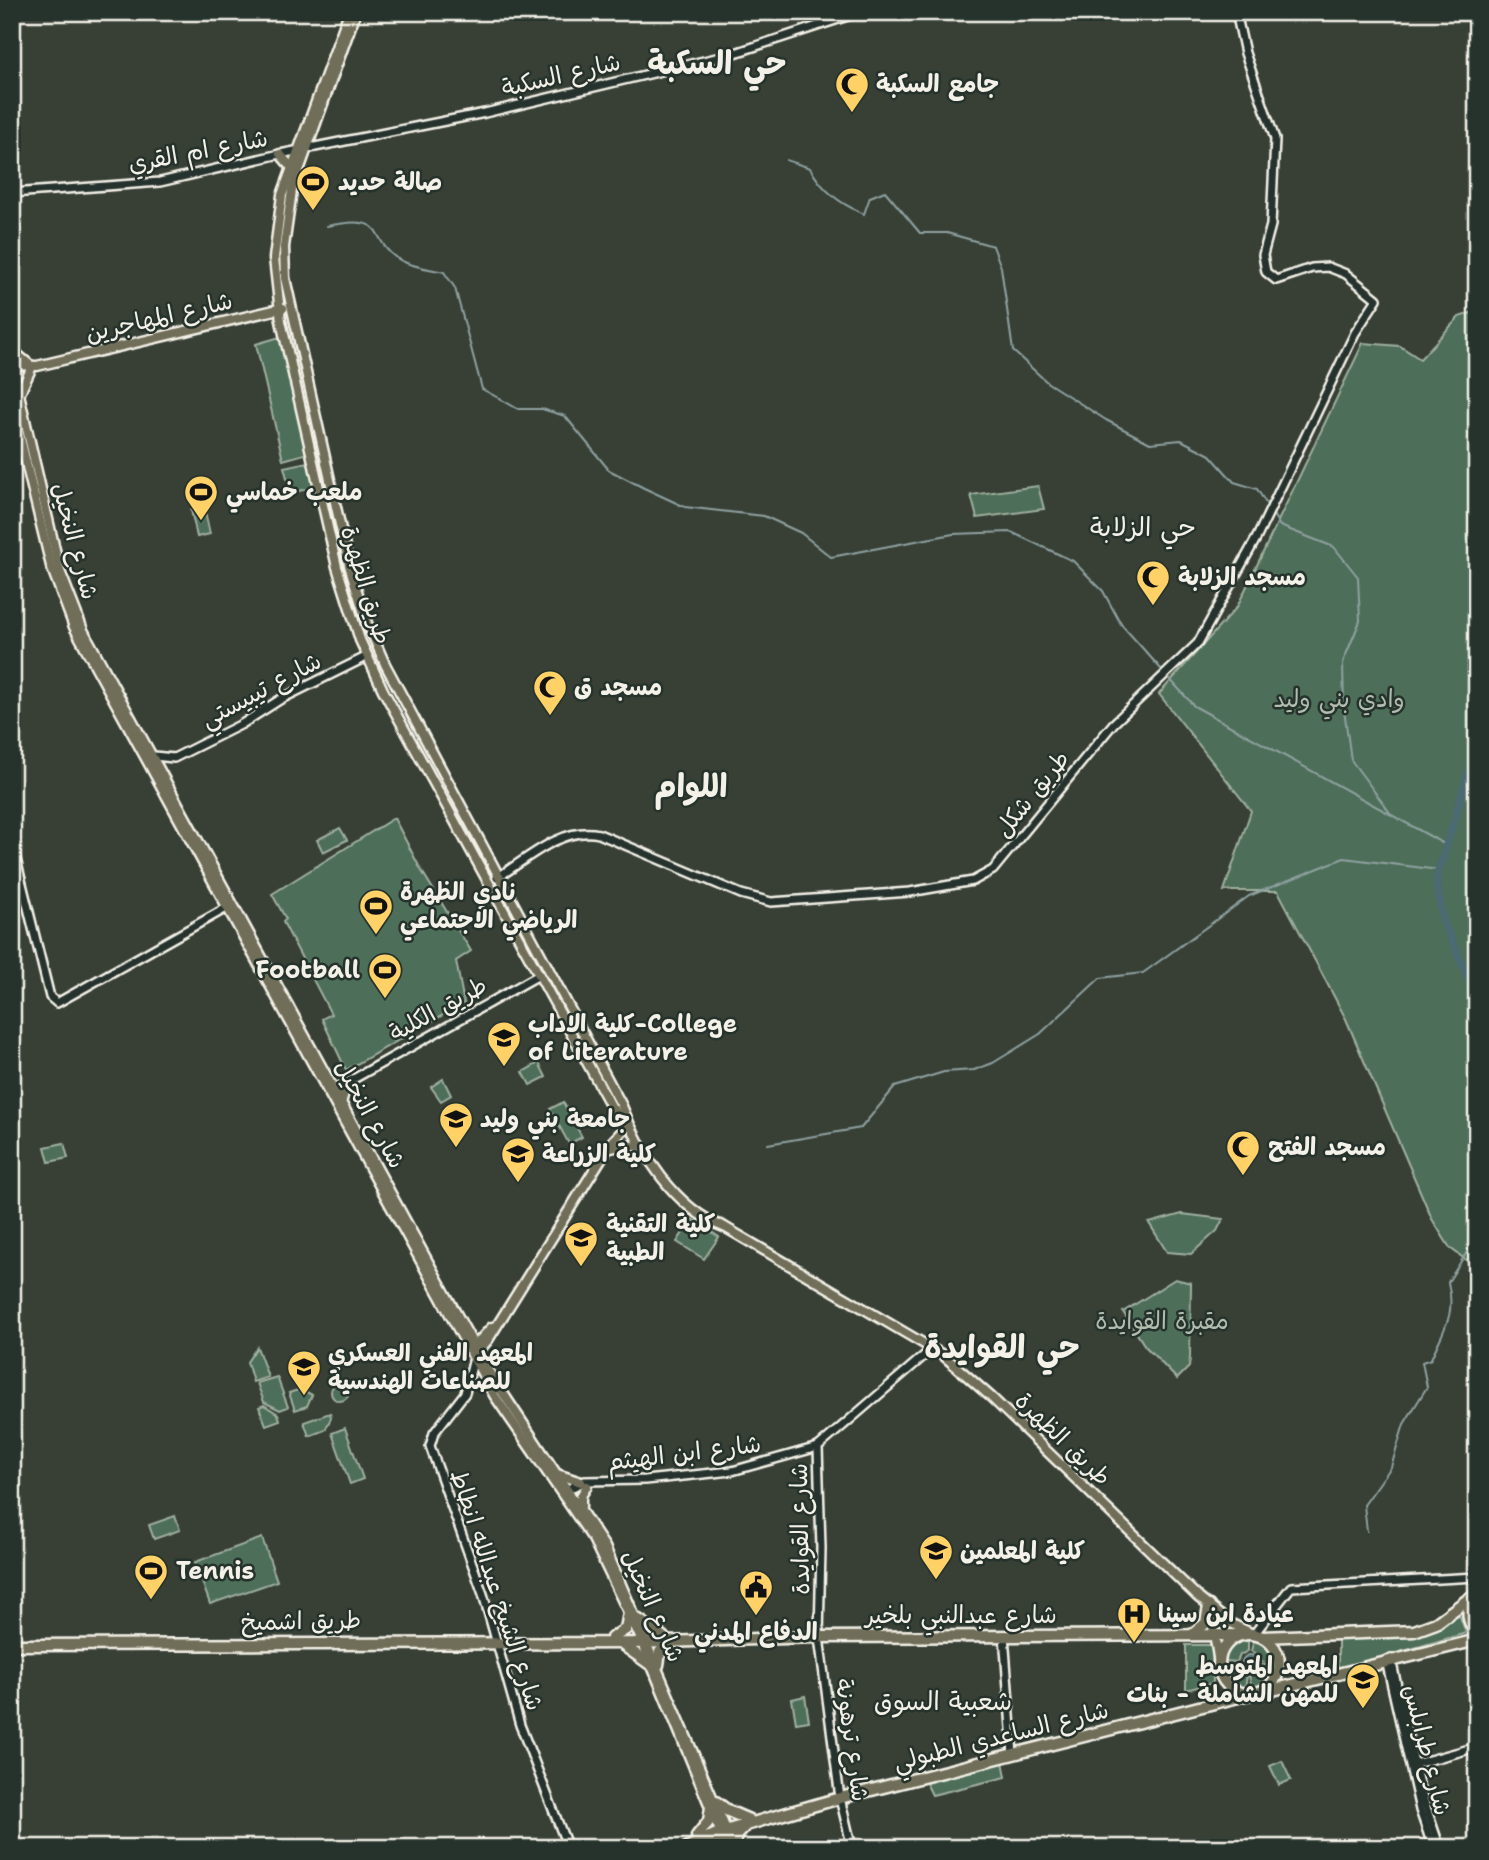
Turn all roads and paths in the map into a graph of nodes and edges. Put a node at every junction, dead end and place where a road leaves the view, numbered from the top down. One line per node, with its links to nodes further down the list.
1 (349, 12): 5 (main road, طريق الظهرة)
2 (356, 12): 5 (main road, طريق الظهرة)
3 (860, 12): 5 (main road, شارع السكبة)
4 (1236, 12): 25 (main road, طريق شكل)
5 (303, 150): 6 (main road, شارع ام القري); 7 (main road, طريق الظهرة); 9 (main road, طريق الظهرة)
6 (280, 154): 7 (main road); 8 (main road, شارع ام القري)
7 (292, 168): 10 (main road, طريق الظهرة)
8 (12, 193)
9 (289, 306): 10 (main road, شارع المهاجرين); 25 (main road, طريق الظهرة)
10 (278, 309): 13 (main road, شارع المهاجرين); 19 (main road, طريق الظهرة)
11 (12, 350): 13 (main road)
12 (14, 364): 13 (main road, شارع المهاجرين); 14 (main road, شارع النخيل)
13 (32, 367): 14 (main road, شارع المهاجرين); 15 (main road)
14 (16, 380): 15 (main road, شارع النخيل)
15 (19, 395): 17 (main road, شارع النخيل)
16 (12, 405): 17 (main road, شارع النخيل)
17 (77, 625): 18 (main road); 20 (main road, شارع النخيل)
18 (65, 631)
19 (366, 657): 22 (main road, شارع تيبيستي); 27 (main road, طريق الظهرة)
20 (135, 732): 21 (main road, شارع النخيل); 26 (main road, شارع النخيل)
21 (154, 756): 22 (main road); 23 (main road, شارع النخيل)
22 (174, 758): 23 (main road)
23 (165, 776): 26 (main road, شارع النخيل)
24 (12, 843): 26 (main road)
25 (497, 878): 33 (main road, طريق الظهرة)
26 (230, 906): 28 (main road, شارع النخيل); 30 (main road, شارع النخيل)
27 (539, 975): 29 (main road, طريق الكلية); 32 (main road, طريق الظهرة)
28 (329, 1080): 29 (main road); 30 (main road, شارع النخيل)
29 (346, 1085): 30 (main road, طريق الكلية); 31 (main road)
30 (333, 1092): 31 (main road, شارع النخيل); 42 (main road, شارع النخيل)
31 (341, 1103): 38 (main road, شارع النخيل)
32 (616, 1114): 33 (main road); 34 (main road)
33 (626, 1122): 34 (main road, شارع الشيخ عبدالله انطاط); 35 (main road, طريق الظهرة); 36 (main road, شارع الشيخ عبدالله انطاط)
34 (615, 1137): 36 (main road, شارع الشيخ عبدالله انطاط)
35 (641, 1147): 36 (main road); 41 (main road, طريق الظهرة)
36 (608, 1151): 37 (main road, شارع الشيخ عبدالله انطاط)
37 (501, 1318): 39 (main road, شارع الشيخ عبدالله انطاط); 40 (main road, شارع الشيخ عبدالله انطاط)
38 (464, 1327): 39 (main road); 42 (main road, شارع النخيل)
39 (491, 1328): 42 (main road, شارع الشيخ عبدالله انطاط)
40 (486, 1343): 42 (main road, شارع الشيخ عبدالله انطاط); 43 (main road)
41 (933, 1348): 44 (main road, شارع القوايدة); 51 (main road, طريق الظهرة)
42 (473, 1352): 43 (main road, شارع النخيل); 47 (main road, شارع النخيل); 63 (main road, شارع الشيخ عبدالله انطاط)
43 (485, 1366): 45 (main road, شارع النخيل)
44 (818, 1447): 46 (main road, شارع ابن الهيثم); 59 (main road, شارع القوايدة)
45 (556, 1474): 46 (main road); 47 (main road, شارع النخيل)
46 (587, 1483): 47 (main road); 48 (main road)
47 (567, 1494): 48 (main road, شارع النخيل); 52 (main road, شارع النخيل)
48 (580, 1507): 53 (main road, شارع النخيل)
49 (1477, 1577): 57 (main road)
50 (1476, 1593): 57 (highway, شارع عبدالنبي بلخير); 58 (highway)
51 (1209, 1606): 54 (highway); 56 (main road); 57 (main road, طريق الظهرة)
52 (629, 1613): 60 (highway); 61 (main road, شارع النخيل)
53 (639, 1620): 61 (main road, شارع النخيل); 62 (highway)
54 (1192, 1634): 55 (highway, شارع عبدالنبي بلخير); 56 (highway, شارع عبدالنبي بلخير)
55 (1004, 1635): 59 (highway, شارع عبدالنبي بلخير); 72 (main road)
56 (1216, 1635): 57 (highway, شارع عبدالنبي بلخير); 68 (main road)
57 (1253, 1635): 68 (highway); 70 (highway)
58 (1476, 1635): 64 (highway, شارع الساعدي الطبولي)
59 (819, 1637): 62 (highway, شارع عبدالنبي بلخير); 74 (main road, شارع ترهونة)
60 (614, 1640): 61 (highway, طريق اشميخ); 63 (highway, طريق اشميخ); 69 (highway)
61 (644, 1640): 62 (highway, شارع عبدالنبي بلخير); 69 (main road, شارع النخيل)
62 (671, 1640): 69 (highway)
63 (497, 1641): 65 (highway, طريق اشميخ); 80 (main road, شارع الشيخ عبدالله انطاط)
64 (1462, 1643): 66 (highway); 67 (highway, شارع الساعدي الطبولي)
65 (12, 1645)
66 (1477, 1649)
67 (1388, 1660): 70 (highway, شارع الساعدي الطبولي); 73 (main road, شارع طرابلس); 84 (main road, شارع طرابلس)
68 (1219, 1663): 70 (highway)
69 (654, 1665): 75 (main road, شارع النخيل)
70 (1255, 1693): 72 (highway, شارع الساعدي الطبولي)
71 (1477, 1747): 73 (main road)
72 (1013, 1755): 74 (highway, شارع الساعدي الطبولي)
73 (1415, 1764): 85 (main road, شارع طرابلس)
74 (840, 1798): 76 (highway, شارع الساعدي الطبولي); 83 (main road, شارع ترهونة)
75 (713, 1805): 76 (highway); 77 (main road, شارع النخيل); 78 (highway)
76 (747, 1823): 77 (highway, شارع الساعدي الطبولي); 79 (highway)
77 (723, 1829): 78 (highway, شارع الساعدي الطبولي); 79 (main road, شارع النخيل)
78 (703, 1837): 79 (highway); 81 (highway); 82 (highway)
79 (731, 1847)
80 (568, 1848)
81 (677, 1848)
82 (686, 1848)
83 (852, 1848)
84 (1433, 1848)
85 (1440, 1848)

